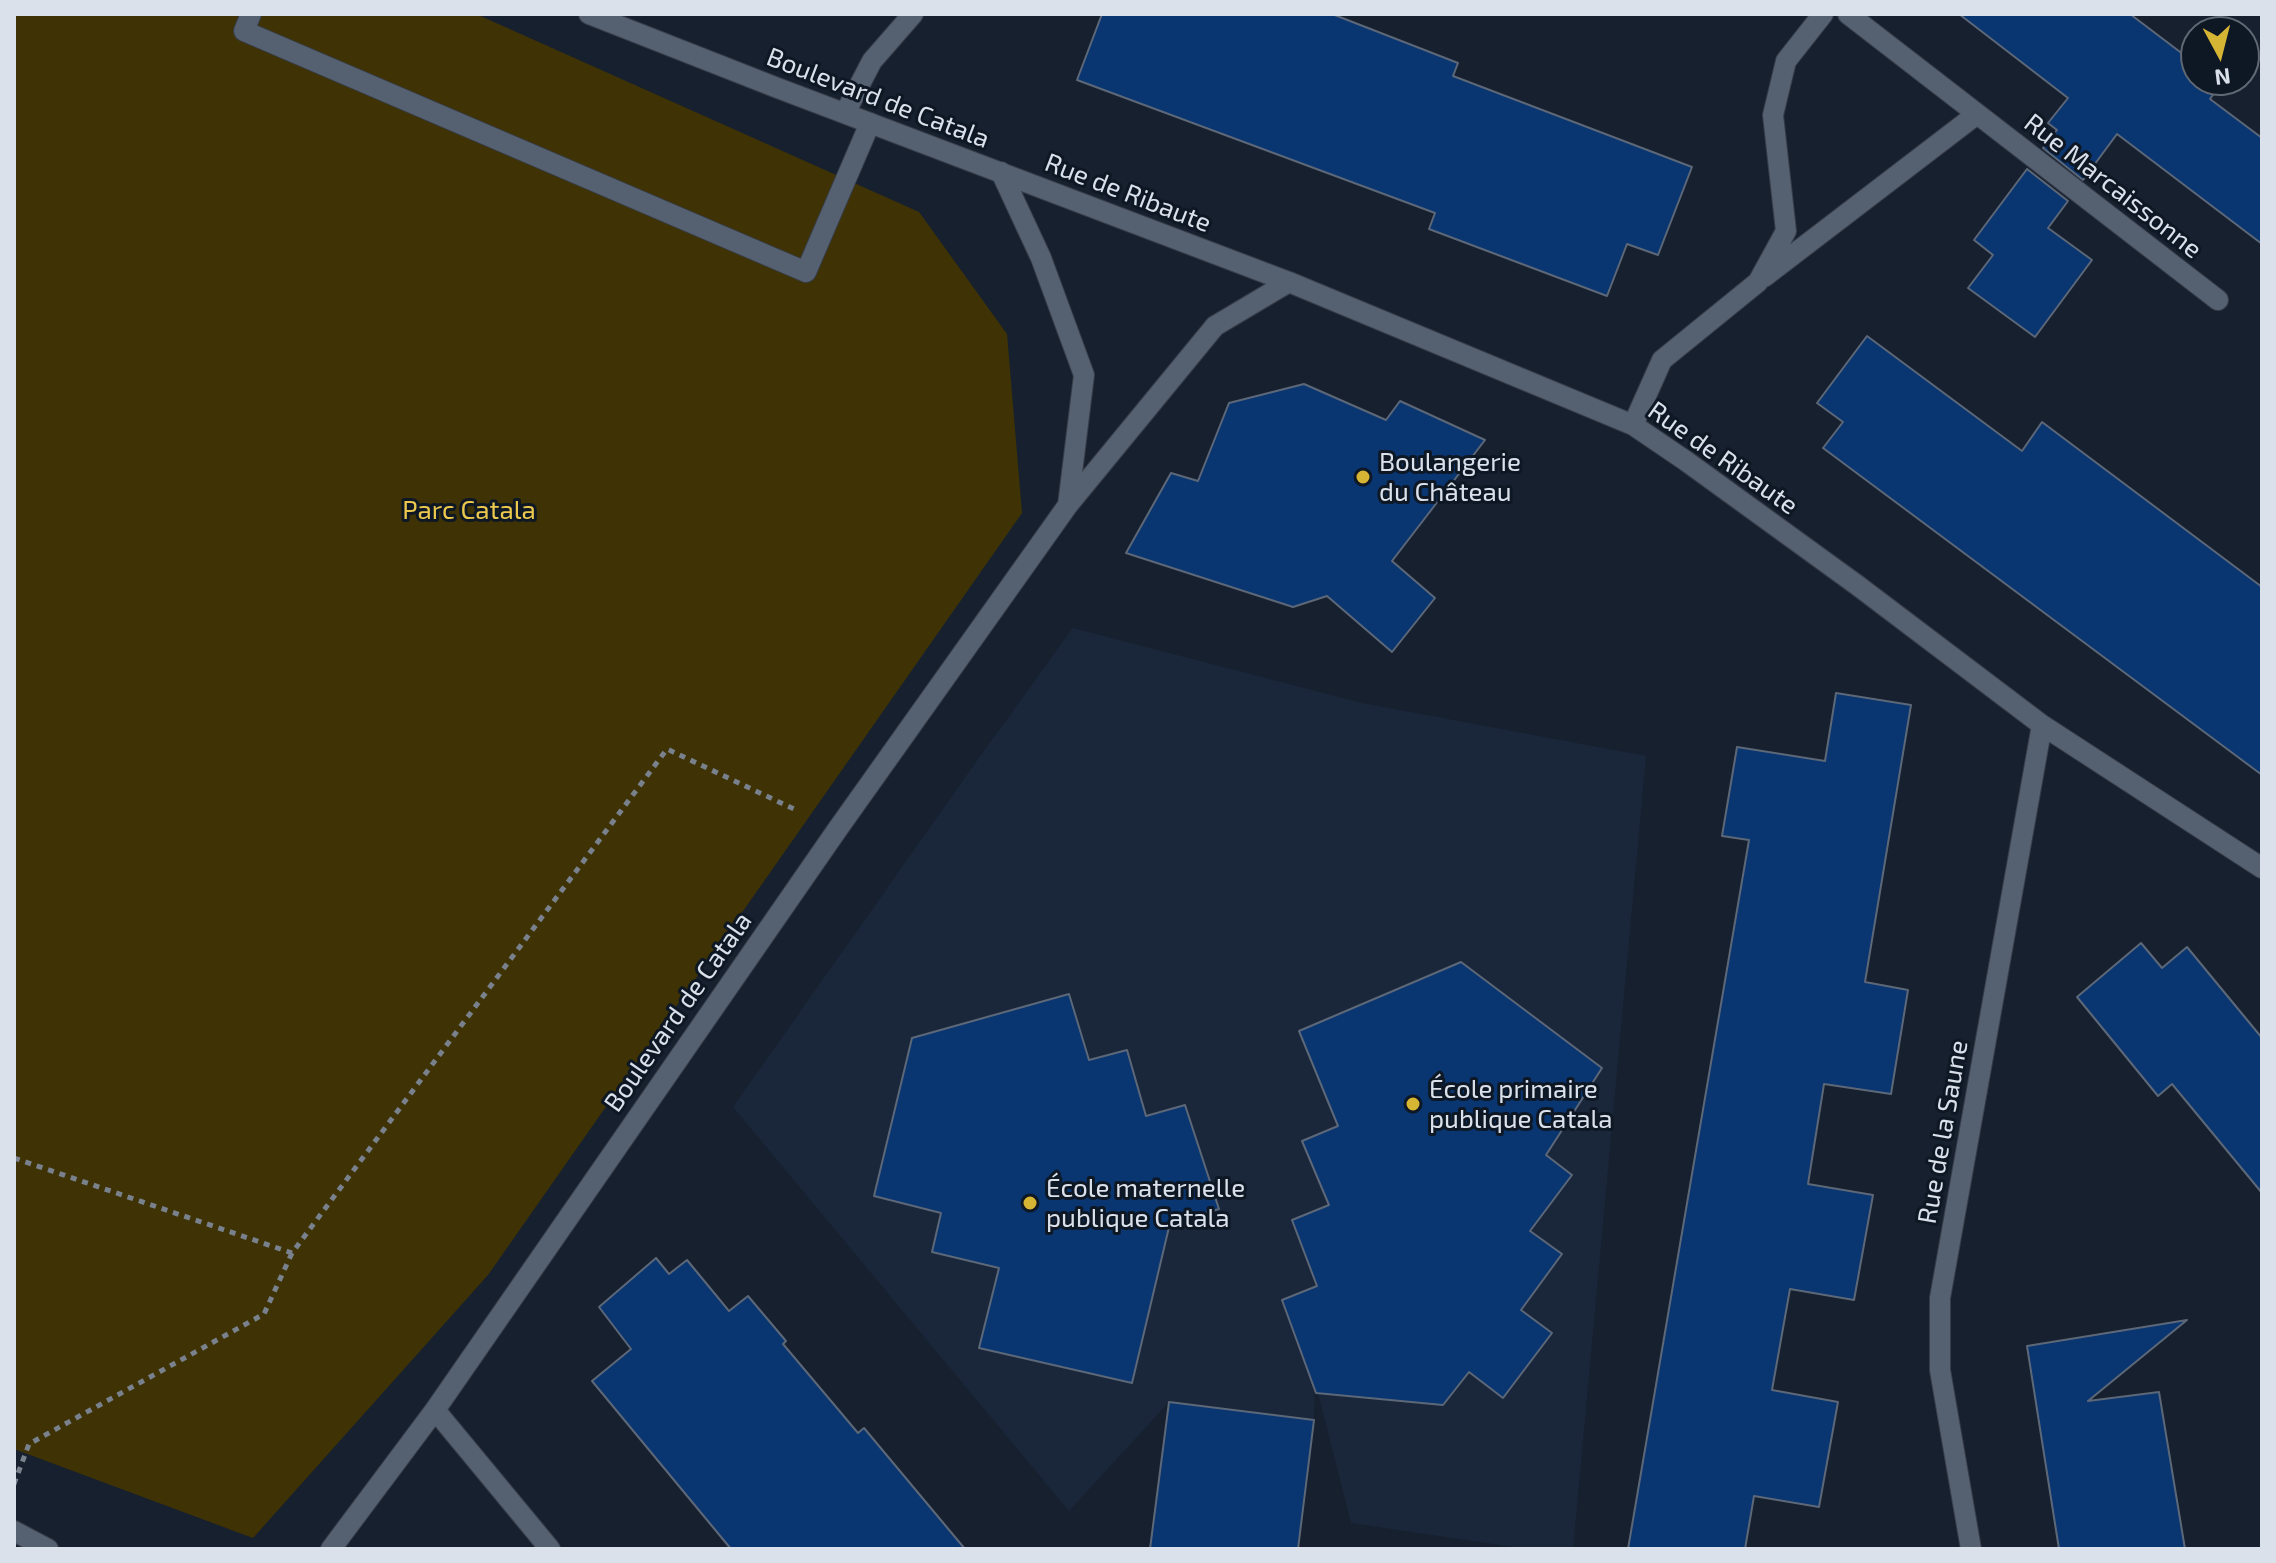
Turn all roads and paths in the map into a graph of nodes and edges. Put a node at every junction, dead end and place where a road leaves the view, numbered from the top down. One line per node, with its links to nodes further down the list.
1 (251, 14): 8 (street)
2 (589, 14): 6 (street, Boulevard de Catala)
3 (913, 14): 6 (street)
4 (1823, 14): 11 (street)
5 (1848, 14): 7 (street, Rue Marcaissonne)
6 (845, 113): 8 (street, Boulevard de Catala)
7 (1977, 114): 11 (street); 12 (street, Rue Marcaissonne)
8 (870, 123): 9 (street, Boulevard de Catala)
9 (1001, 172): 10 (street, Rue de Ribaute); 14 (street, Boulevard de Catala)
10 (1289, 282): 13 (street, Rue de Ribaute); 14 (street, Boulevard de Catala)
11 (1758, 282): 13 (street)
12 (2218, 300)
13 (1633, 425): 15 (street, Rue de Ribaute)
14 (1068, 505): 16 (street, Boulevard de Catala)
15 (2042, 725): 17 (street, Rue de Ribaute); 26 (street, Rue de la Saune)
16 (837, 830): 19 (path); 20 (street, Boulevard de Catala)
17 (2262, 868)
18 (14, 1158): 19 (path)
19 (292, 1253): 21 (path)
20 (435, 1410): 24 (street, Boulevard de Catala); 25 (street)
21 (14, 1484)
22 (14, 1531): 23 (street)
23 (48, 1549)
24 (331, 1549)
25 (550, 1549)
26 (1971, 1549)

